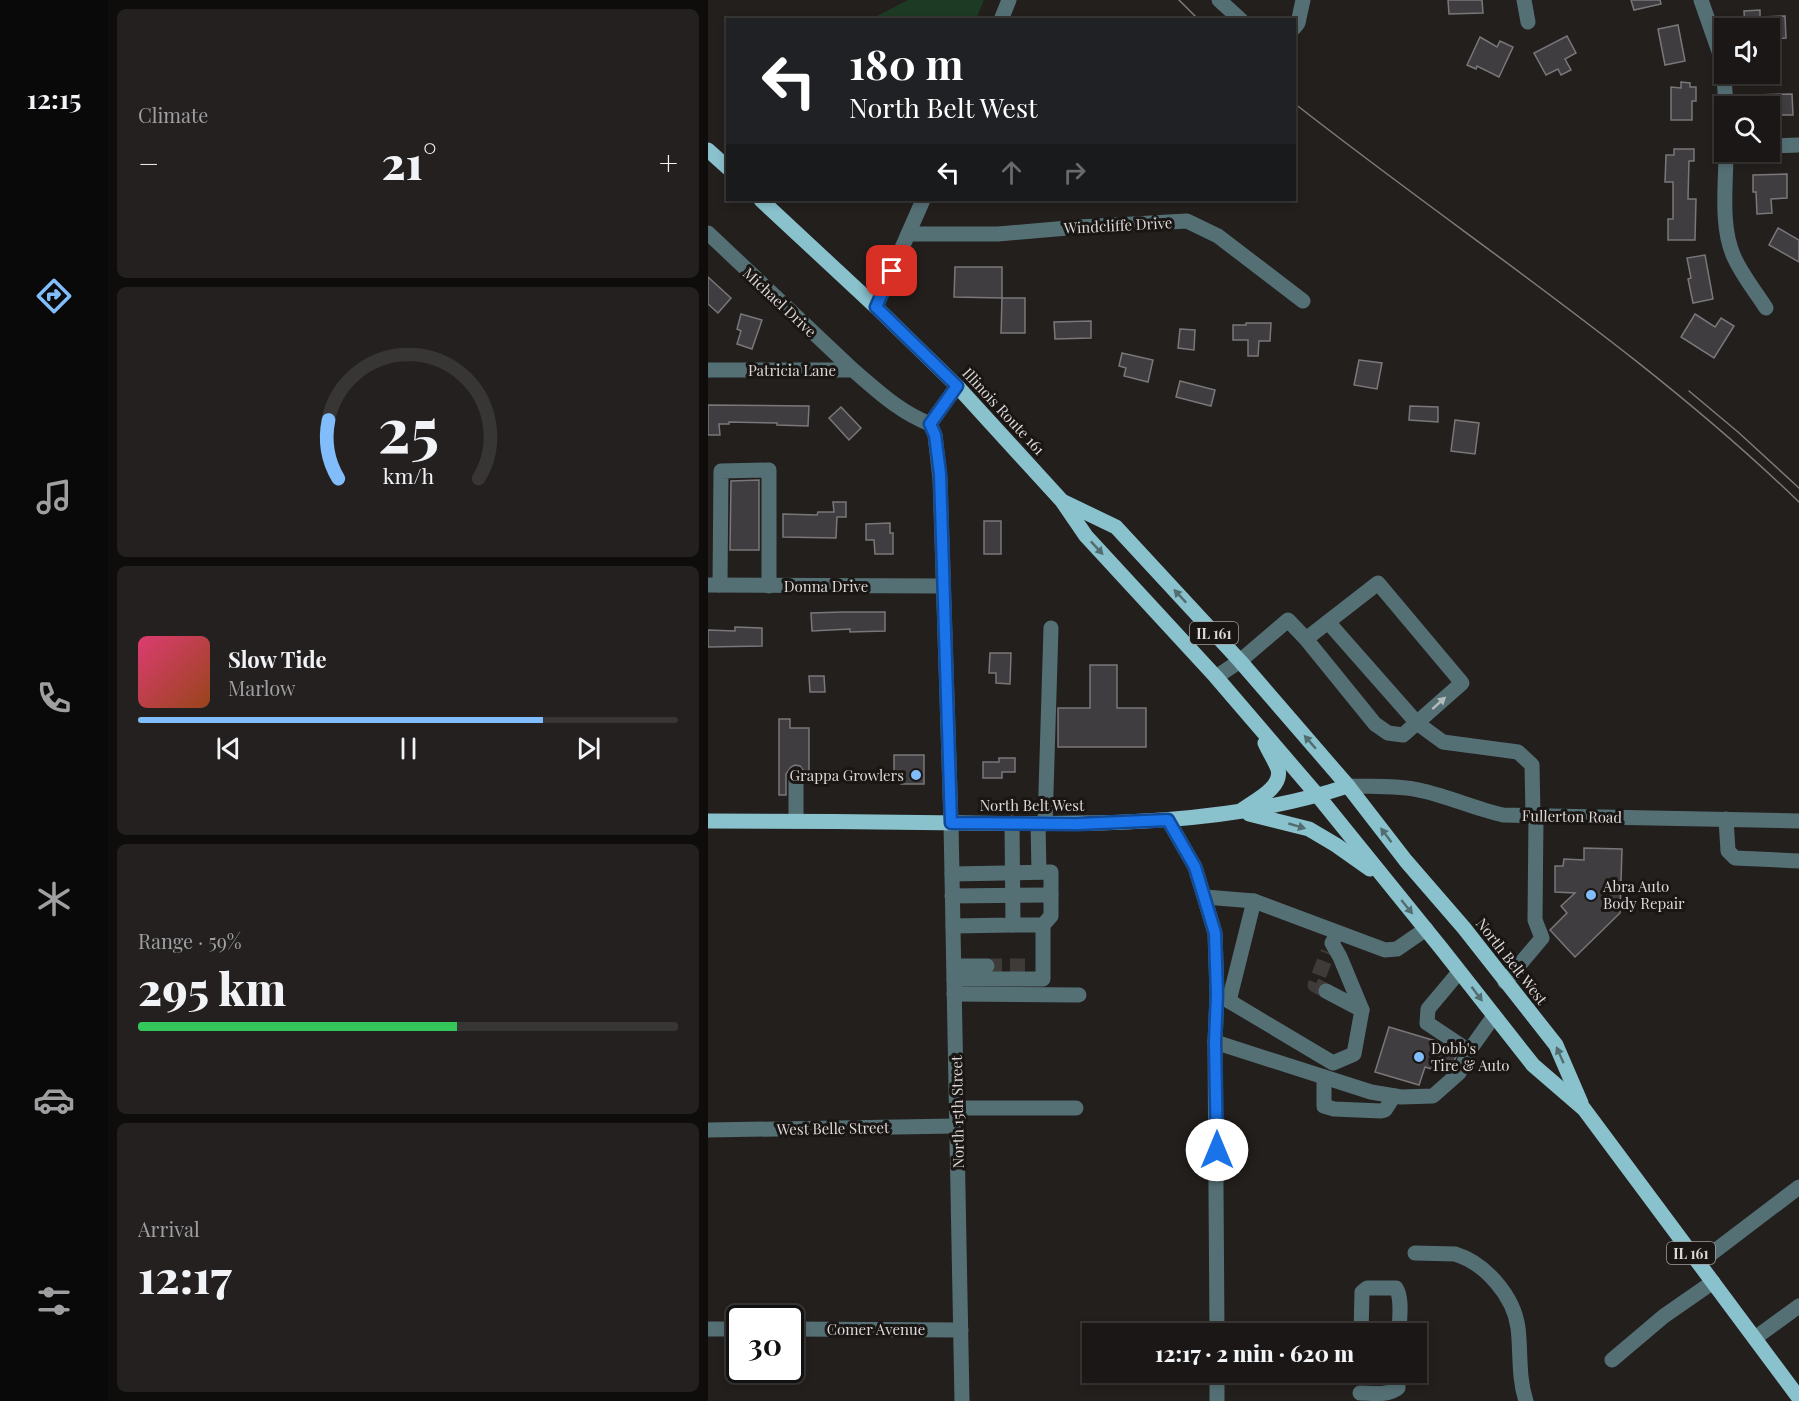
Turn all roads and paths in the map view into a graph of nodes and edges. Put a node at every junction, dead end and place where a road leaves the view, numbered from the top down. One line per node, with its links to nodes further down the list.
1 (1010, 0): 6 (street)
2 (1219, 0): 7 (street)
3 (1303, 0): 9 (street)
4 (1524, 0): 8 (street)
5 (1701, 0): 10 (street)
6 (1002, 18)
7 (1239, 18)
8 (1528, 22)
9 (1296, 26)
10 (1726, 96)
11 (1799, 145): 12 (street)
12 (1780, 146)
13 (708, 150): 15 (main road)
14 (1726, 162): 22 (street)
15 (726, 166)
16 (762, 201): 21 (main road, Illinois Route 161 / IL 161)
17 (923, 201): 19 (street)
18 (708, 233): 24 (street, Michael Drive)
19 (908, 234): 20 (street, Windcliffe Drive); 21 (street)
20 (1303, 301)
21 (876, 307): 25 (main road, Illinois Route 161 / IL 161)
22 (1766, 308)
23 (708, 370): 24 (street, Patricia Lane)
24 (853, 370): 26 (street, Patricia Lane)
25 (957, 386): 26 (street); 27 (main road, Illinois Route 161 / IL 161)
26 (930, 424): 30 (street, North 15th Street)
27 (1062, 501): 34 (main road, Illinois Route 161 / IL 161, one-way to 27); 35 (main road, Illinois Route 161 / IL 161, one-way to 35)
28 (714, 585): 29 (street, Donna Drive); 29 (street)
29 (769, 586): 30 (street, Donna Drive)
30 (943, 586): 48 (street, North 15th Street)
31 (1328, 622): 33 (street); 37 (street); 37 (street, one-way to 31)
32 (1051, 628): 50 (street)
33 (1306, 639): 34 (street); 37 (street)
34 (1240, 661): 35 (street); 39 (main road, Illinois Route 161 / IL 161, one-way to 34)
35 (1216, 677): 36 (main road, Illinois Route 161 / IL 161)
36 (1254, 722): 40 (main road, Illinois Route 161 / IL 161); 41 (main road)
37 (1417, 723): 42 (street)
38 (796, 775): 46 (street)
39 (1348, 786): 40 (main road, North Belt West); 42 (street, Fullerton Road); 69 (main road, North Belt West / IL 161, one-way to 39)
40 (1318, 796): 41 (main road, North Belt West); 55 (main road, North Belt West / IL 161)
41 (1240, 812): 44 (main road, North Belt West); 55 (main road, one-way to 55)
42 (1534, 817): 43 (street, Fullerton Road); 69 (street)
43 (1726, 819): 47 (street, Fullerton Road); 51 (street)
44 (1168, 820): 50 (main road, North Belt West); 59 (street)
45 (708, 821): 46 (main road, North Belt West)
46 (796, 821): 48 (main road, North Belt West)
47 (1799, 821)
48 (951, 823): 49 (main road, North Belt West); 54 (street, North 15th Street)
49 (1012, 824): 50 (main road, North Belt West); 52 (street)
50 (1042, 824): 53 (street)
51 (1799, 861)
52 (1012, 872): 53 (street); 54 (street); 56 (street)
53 (1039, 872): 57 (street)
54 (952, 874): 58 (street, North 15th Street)
55 (1386, 880): 64 (main road, North Belt West / IL 161, one-way to 64)
56 (1013, 895): 57 (street); 58 (street); 61 (street)
57 (1051, 895): 62 (street)
58 (952, 897): 63 (street, North 15th Street)
59 (1205, 897): 60 (street); 72 (street)
60 (1254, 901): 65 (street); 72 (street)
61 (1013, 925): 62 (street); 63 (street)
62 (1043, 925): 68 (street)
63 (953, 926): 68 (street, North 15th Street)
64 (1426, 929): 65 (street); 67 (main road, North Belt West / IL 161)
65 (1332, 943): 73 (street)
66 (987, 966): 68 (street)
67 (1459, 972): 74 (main road, North Belt West / IL 161, one-way to 74); 76 (street)
68 (954, 980): 71 (street); 79 (street, North 15th Street)
69 (1505, 982): 81 (main road, North Belt West / IL 161, one-way to 69)
70 (1326, 991): 73 (street)
71 (1079, 994)
72 (1223, 998): 73 (street); 75 (street)
73 (1362, 1010)
74 (1494, 1016): 76 (street); 81 (main road, North Belt West / IL 161)
75 (1215, 1042): 77 (street); 89 (street)
76 (1469, 1050): 78 (street)
77 (1324, 1077): 78 (street); 78 (street)
78 (1394, 1096)
79 (957, 1108): 80 (street); 82 (street, North 15th Street)
80 (1076, 1108)
81 (1584, 1108): 86 (main road, North Belt West / IL 161)
82 (957, 1126): 83 (street, West Belle Street); 95 (street, North 15th Street)
83 (708, 1130)
84 (1799, 1186): 86 (street)
85 (1415, 1252): 104 (street)
86 (1699, 1263): 87 (main road, North Belt West / IL 161)
87 (1713, 1282): 96 (main road, North Belt West / IL 161); 97 (street)
88 (1799, 1306): 96 (street)
89 (1217, 1323)
90 (1361, 1323): 91 (street)
91 (1399, 1323)
92 (708, 1329): 93 (street)
93 (726, 1329)
94 (804, 1329): 95 (street, Comer Avenue)
95 (961, 1330): 102 (street, North 15th Street)
96 (1755, 1338): 101 (main road, North Belt West / IL 161)
97 (1612, 1360)
98 (1217, 1383): 103 (street)
99 (1398, 1383): 100 (street)
100 (1360, 1397)
101 (1799, 1398)
102 (962, 1401)
103 (1217, 1401)
104 (1526, 1401)

